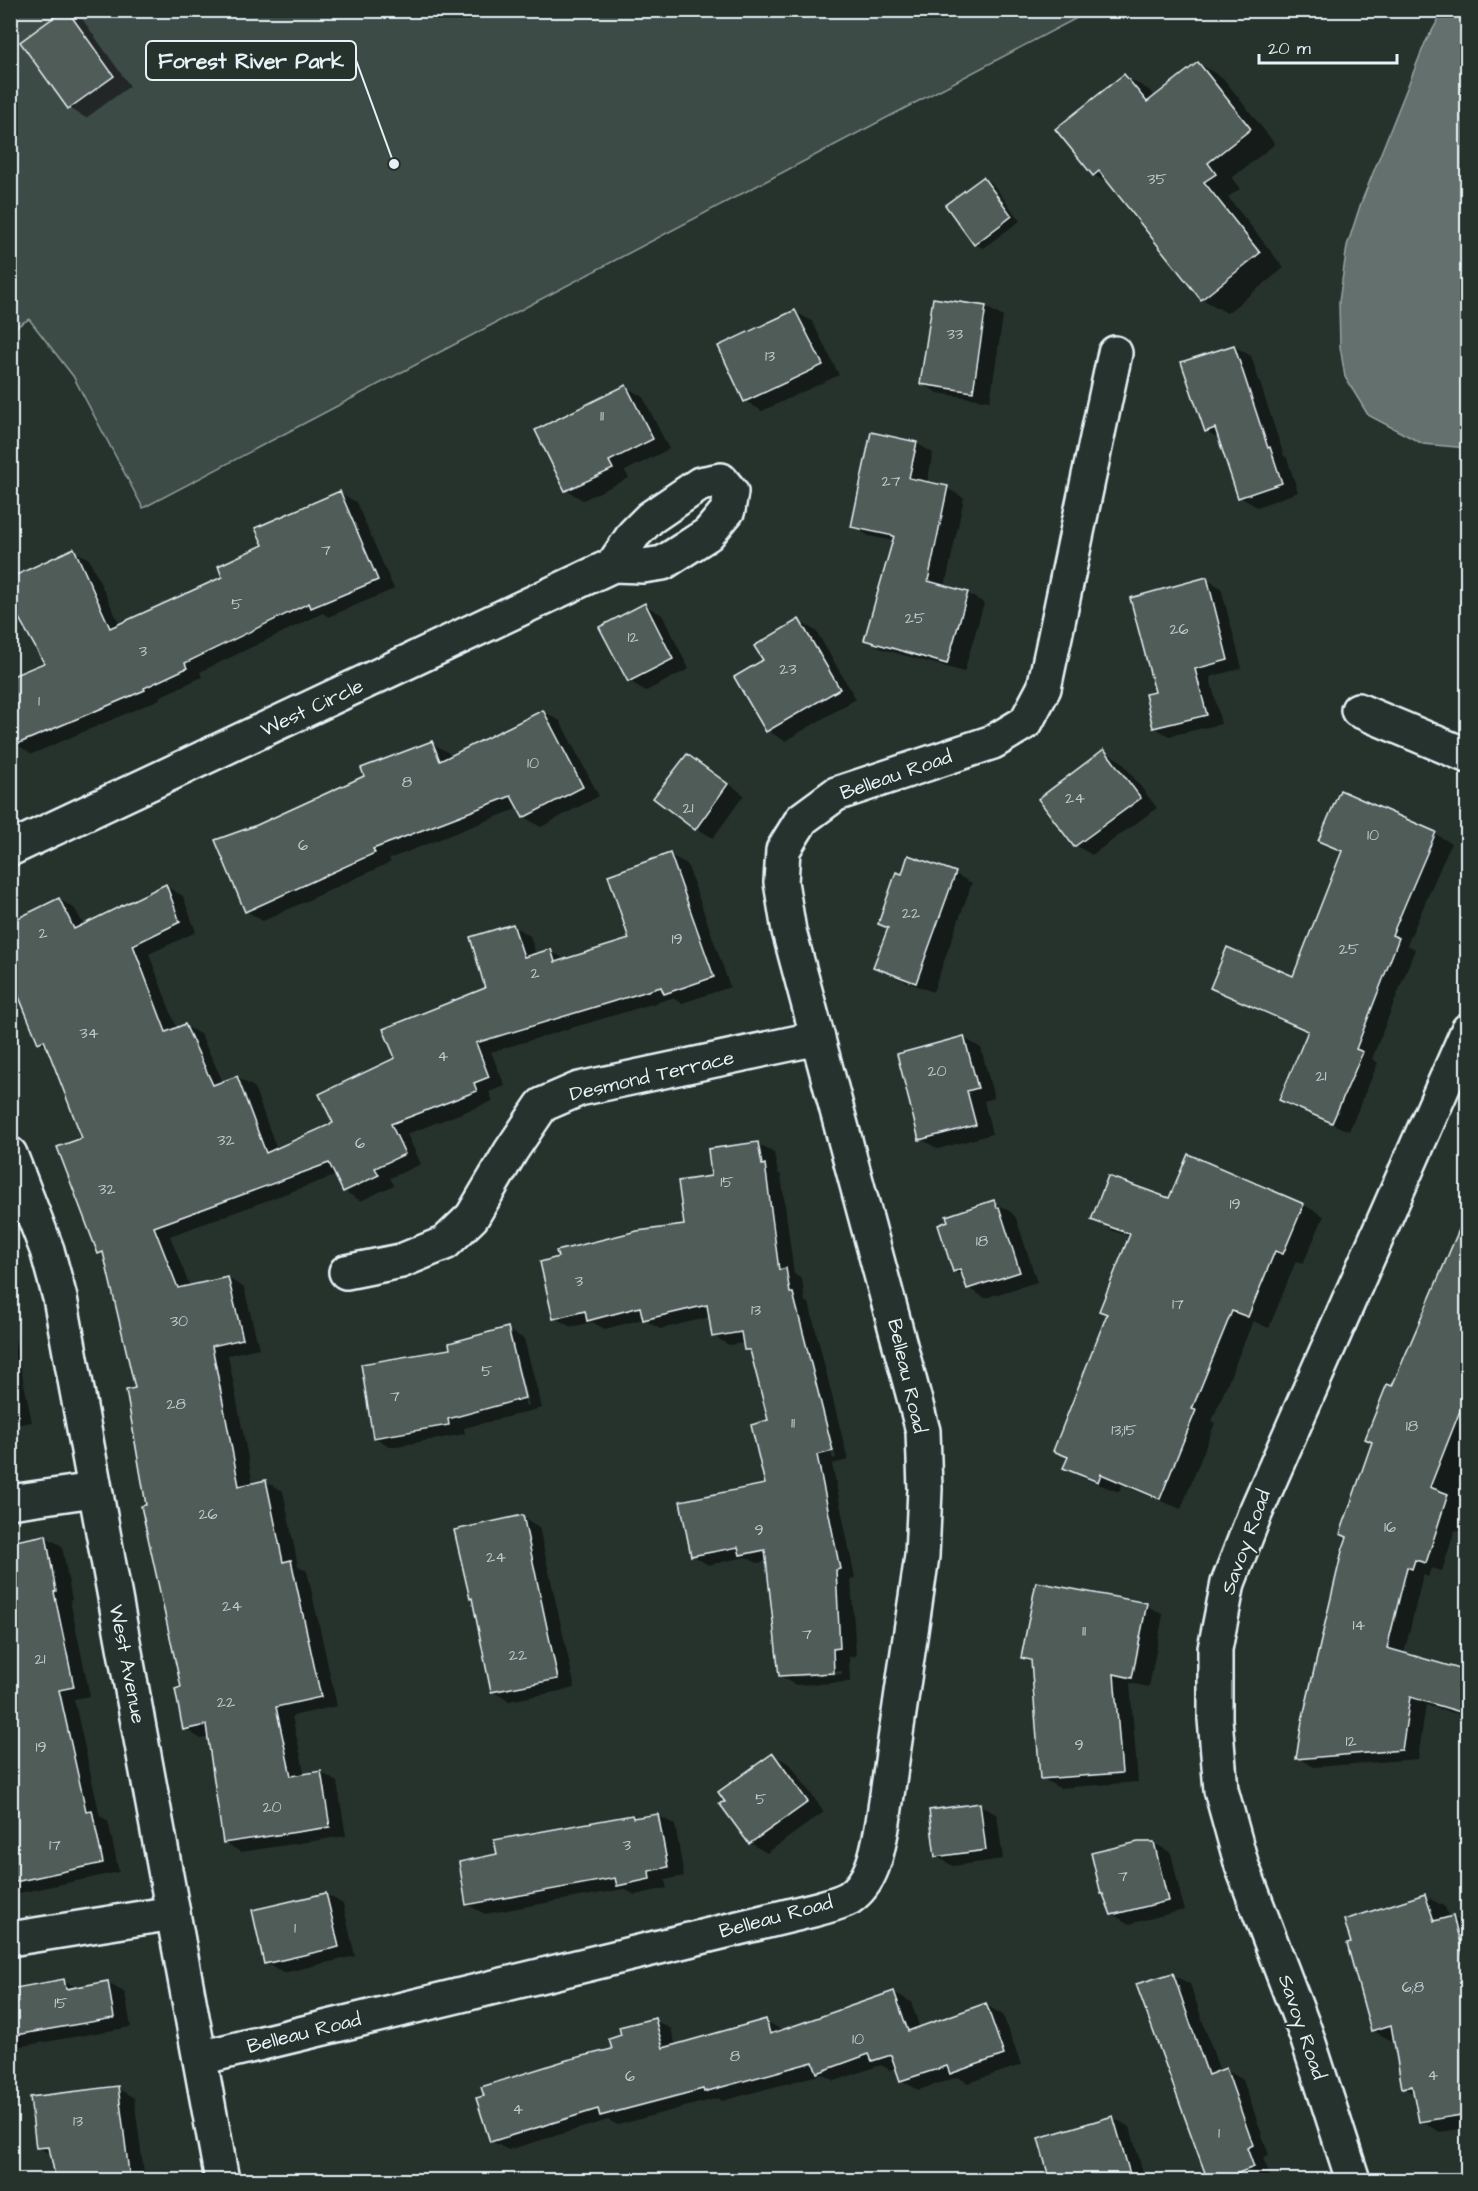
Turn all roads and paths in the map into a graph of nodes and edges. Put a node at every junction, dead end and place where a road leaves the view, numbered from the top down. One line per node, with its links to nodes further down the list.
1 (1115, 353): 7 (street, Belleau Road)
2 (613, 565): 5 (street, West Circle)
3 (1359, 710): 4 (street)
4 (1467, 756)
5 (10, 849)
6 (1467, 1030): 16 (street, Savoy Road)
7 (818, 1038): 9 (street, Desmond Terrace); 14 (street, Belleau Road)
8 (10, 1154): 10 (street, West Avenue)
9 (346, 1272)
10 (94, 1490): 11 (street); 12 (street, West Avenue)
11 (10, 1503)
12 (173, 1913): 13 (street); 14 (street, West Avenue)
13 (10, 1939)
14 (200, 2058): 15 (street, West Avenue)
15 (222, 2181)
16 (1353, 2181)

